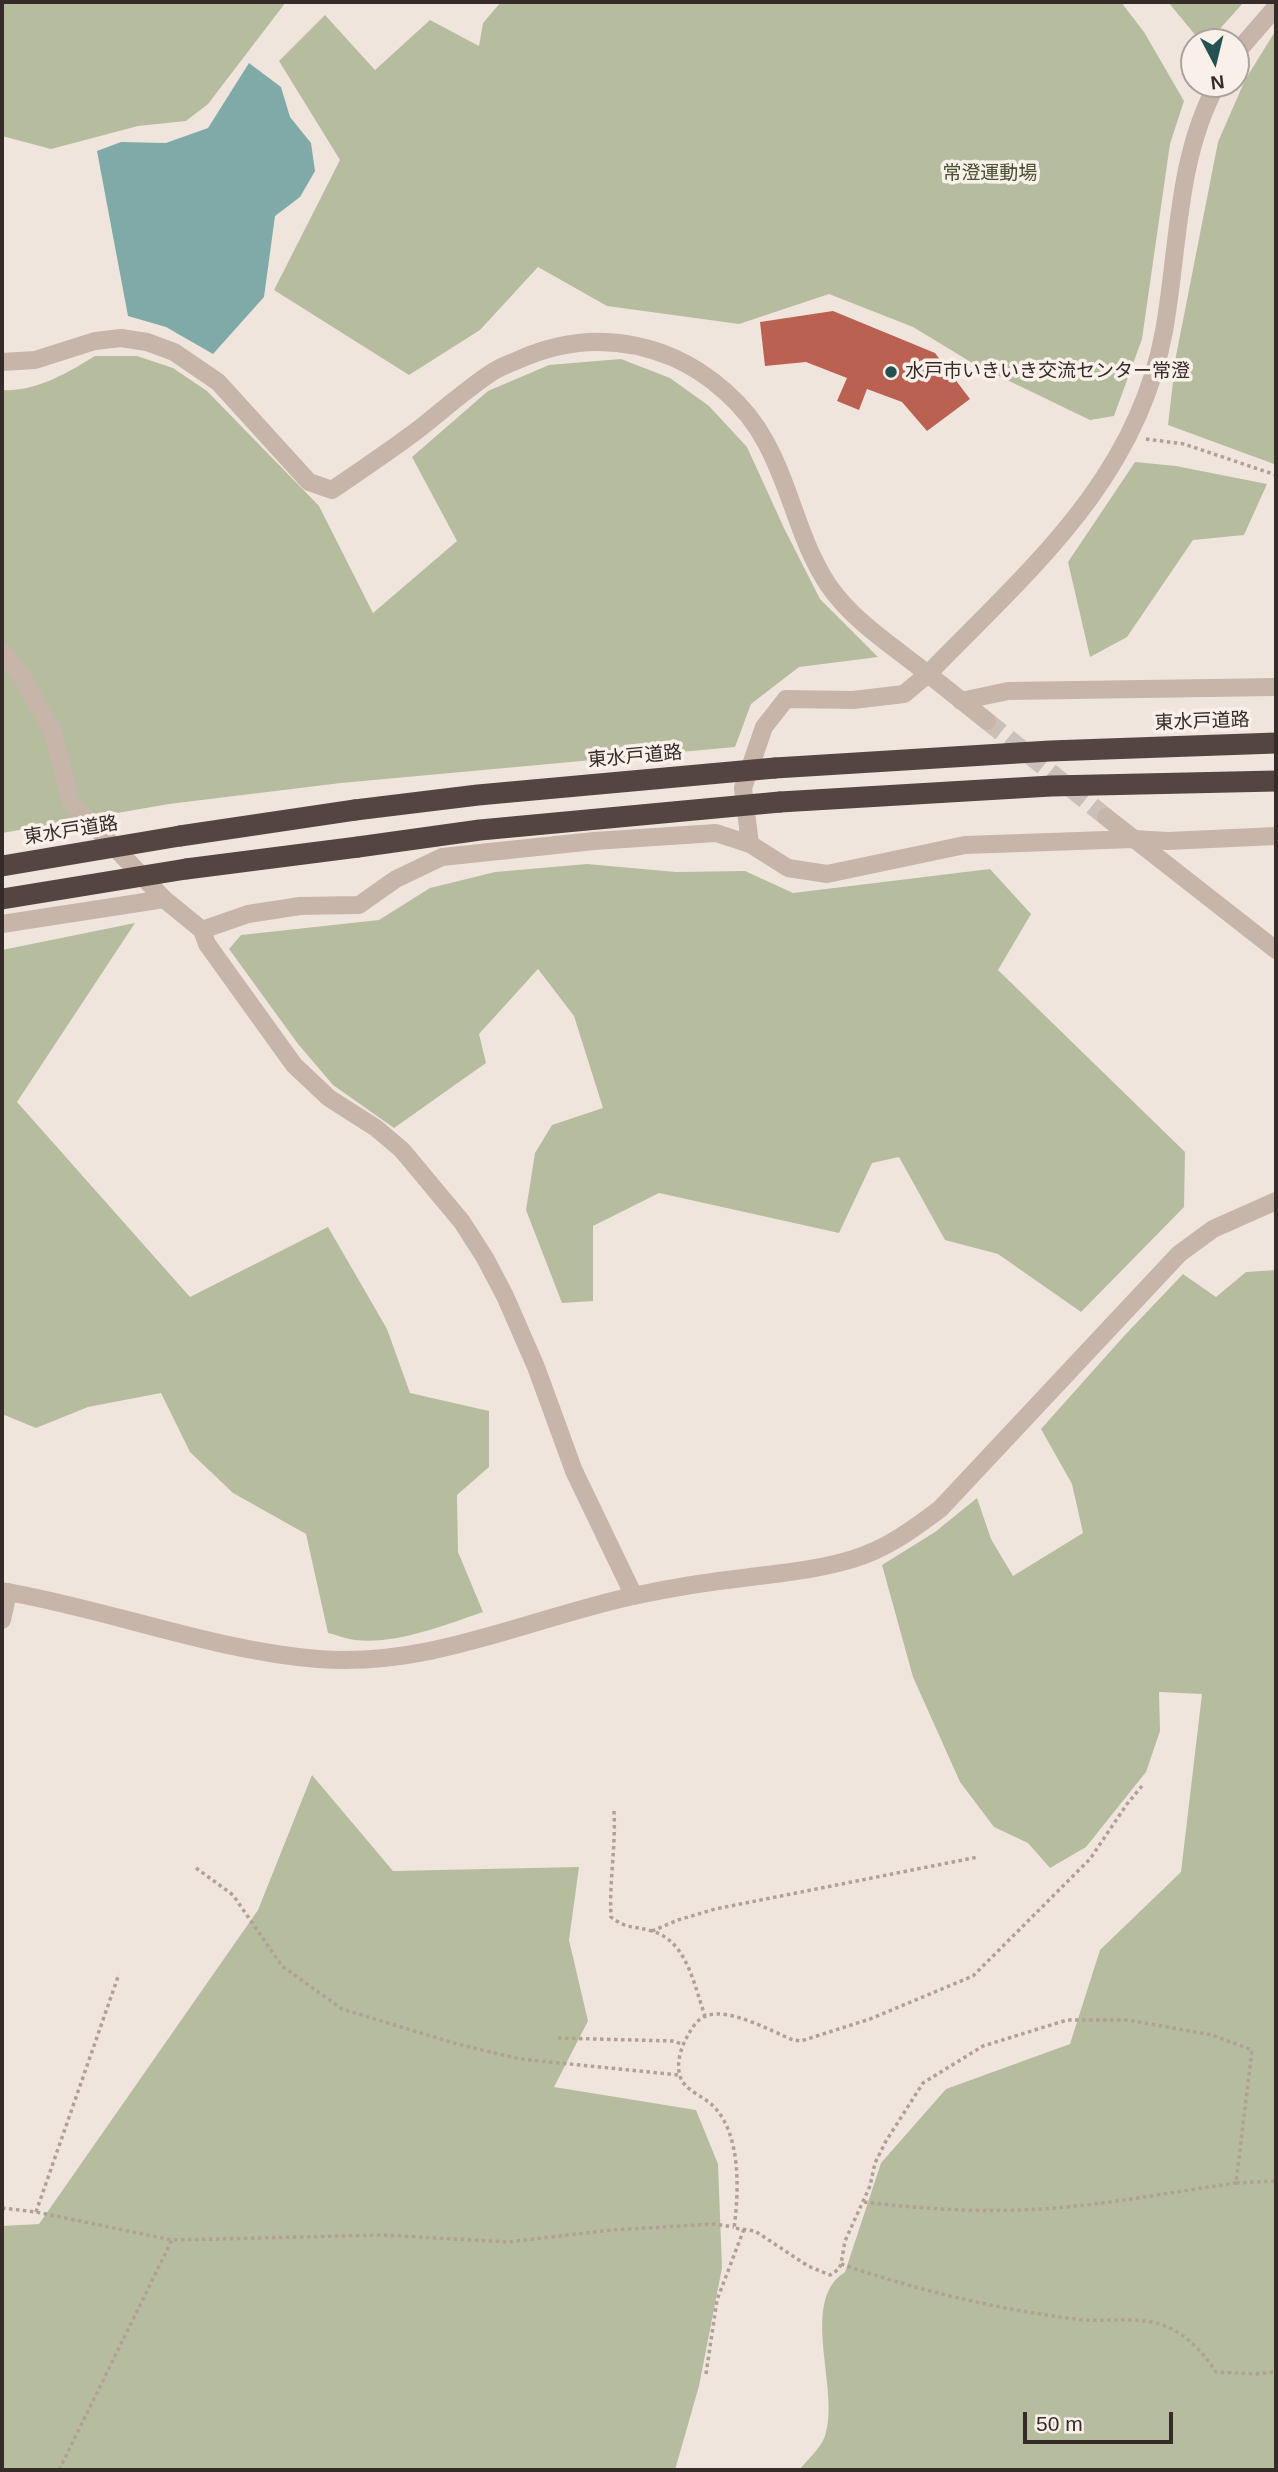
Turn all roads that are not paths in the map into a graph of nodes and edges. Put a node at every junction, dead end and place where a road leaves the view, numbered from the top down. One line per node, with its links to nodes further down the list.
1 (1276, 7): 2 (street)
2 (1250, 37)
3 (1209, 98): 6 (street)
4 (2, 362): 6 (street)
5 (2, 650): 18 (street)
6 (928, 674): 8 (street); 15 (street)
7 (1276, 687): 8 (street)
8 (961, 701): 9 (street)
9 (987, 721)
10 (1276, 743): 16 (highway, 東水戸道路, bridge)
11 (1276, 780): 17 (highway, bridge)
12 (1106, 817): 14 (street)
13 (1276, 836): 14 (street)
14 (1134, 839): 15 (street); 21 (street)
15 (750, 844): 20 (street)
16 (2, 866)
17 (2, 899)
18 (164, 899): 19 (street); 20 (street)
19 (2, 925)
20 (202, 930): 24 (street)
21 (1276, 950)
22 (1276, 1201): 24 (street)
23 (5, 1592): 24 (street); 25 (street)
24 (634, 1596)
25 (2, 1620)

